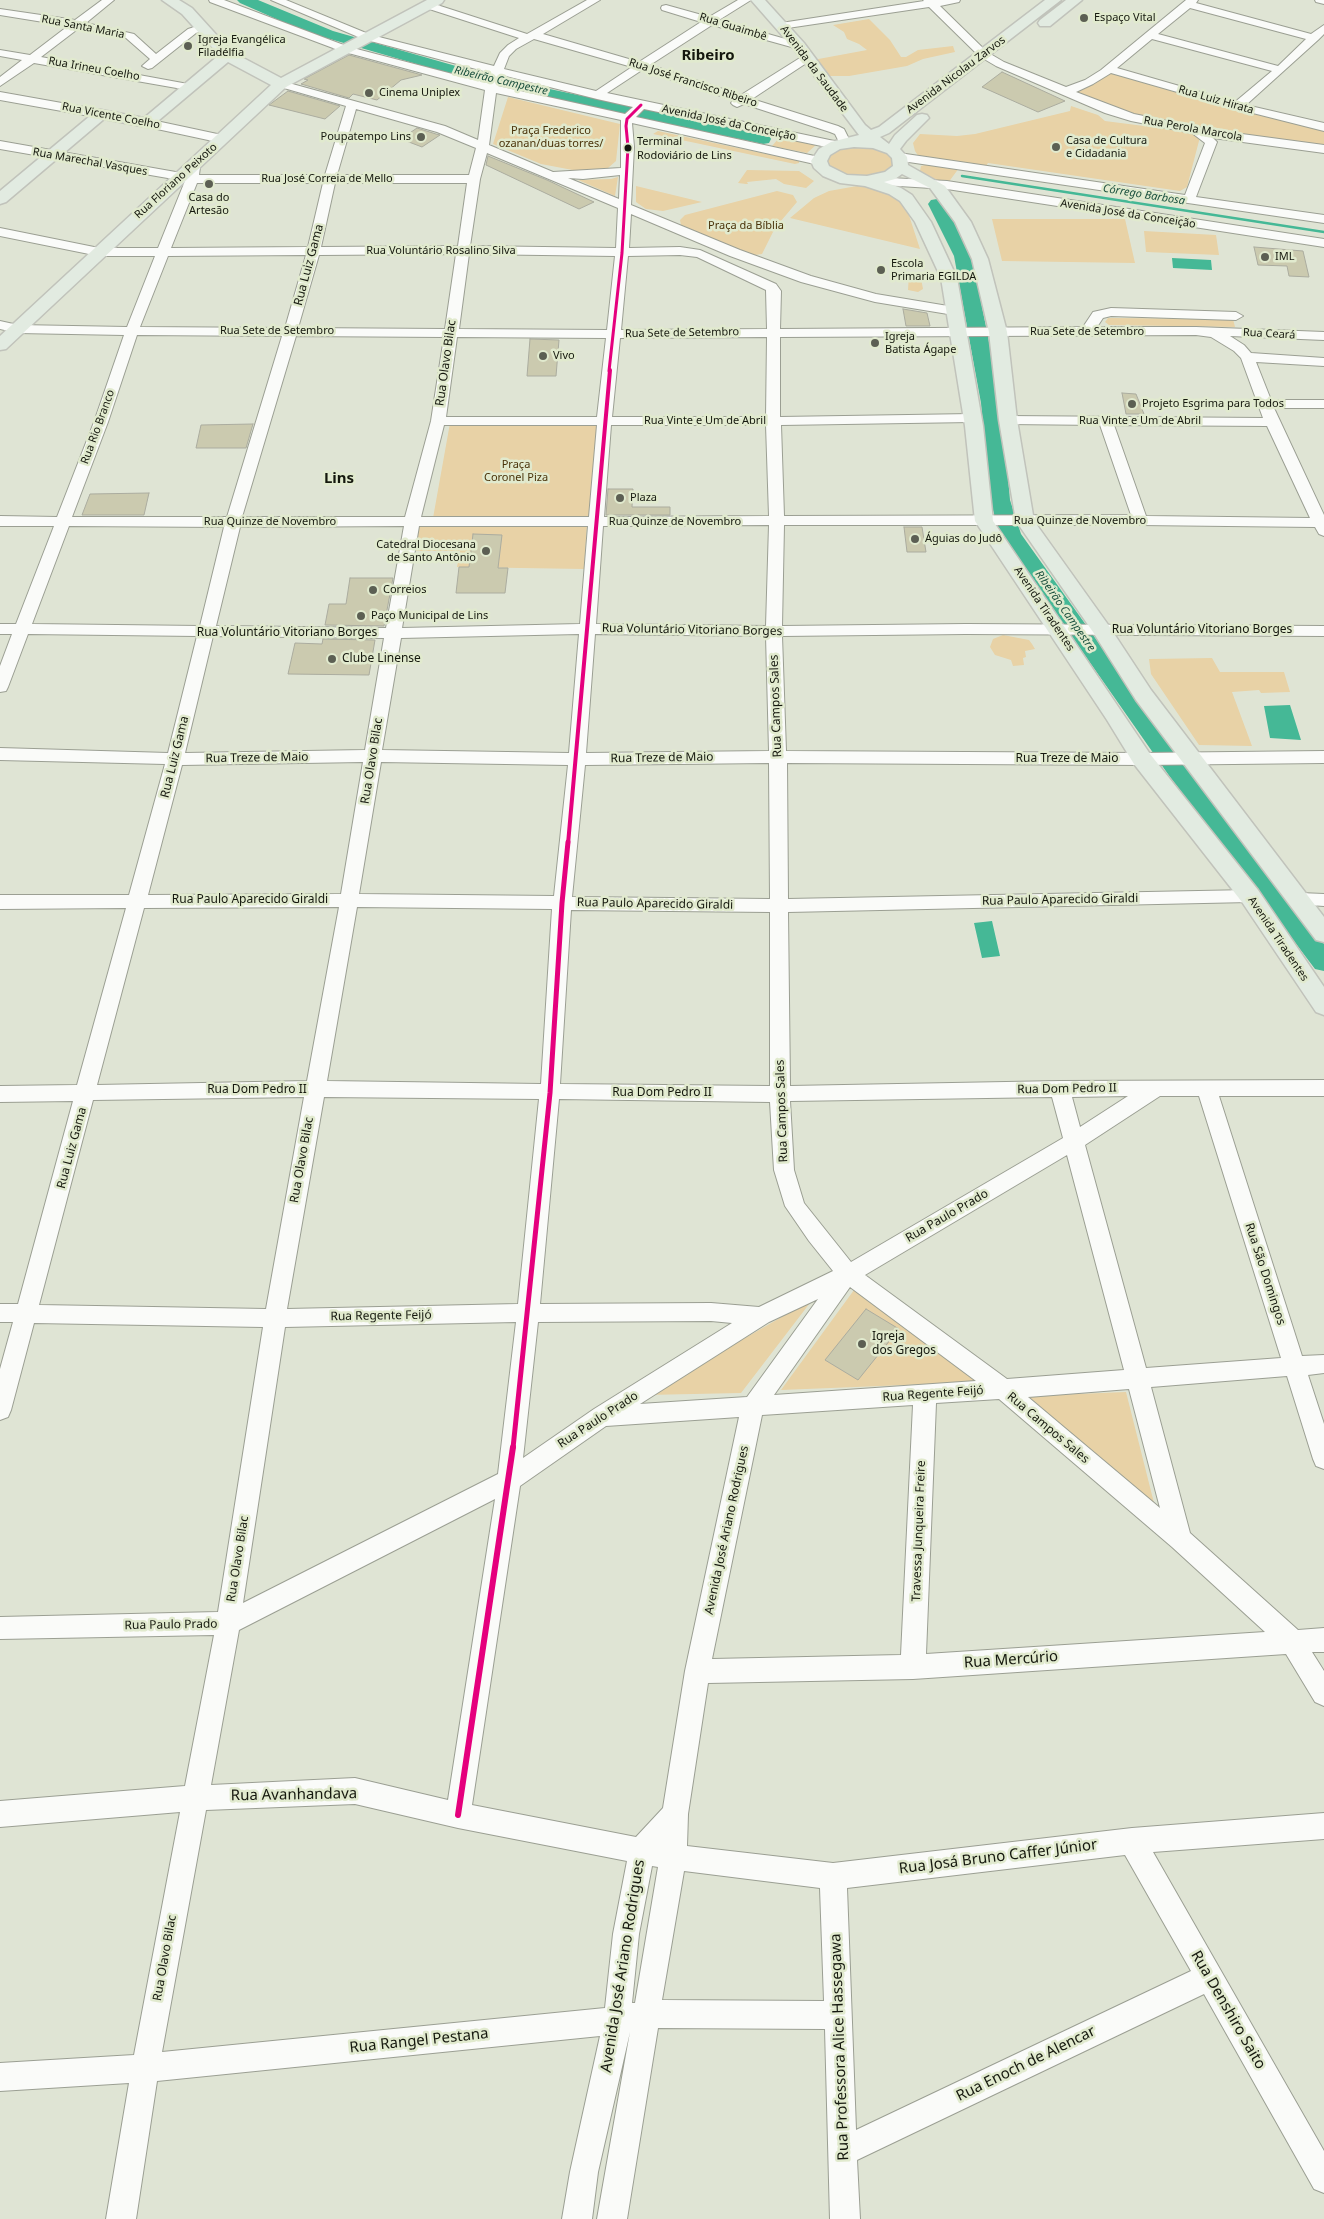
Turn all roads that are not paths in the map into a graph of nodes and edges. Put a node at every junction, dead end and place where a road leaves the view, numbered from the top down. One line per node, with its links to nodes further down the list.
1 (109, 0): 18 (street)
2 (169, 0): 20 (main road)
3 (214, 0): 26 (street, Avenida José da Conceição)
4 (595, 0): 23 (street)
5 (746, 0): 17 (street)
6 (758, 0): 19 (main road, Avenida da Saudade)
7 (955, 0): 11 (street)
8 (1320, 0): 10 (street)
9 (280, 1): 24 (street, Avenida José da Conceição)
10 (1324, 1)
11 (924, 2): 19 (street); 32 (street)
12 (1063, 2): 32 (main road, Avenida Nicolau Zarvos)
13 (1190, 2): 22 (street); 25 (street)
14 (432, 3): 23 (street, Rua José Francisco Ribeiro); 24 (main road, Rua Floriano Peixoto)
15 (666, 8): 17 (street, Rua Guaimbê)
16 (0, 12): 18 (street, Rua Santa Maria)
17 (711, 20): 28 (street, Rua Guaimbê); 33 (street)
18 (77, 24): 30 (street); 31 (street, Rua Santa Maria)
19 (781, 26): 28 (main road, Avenida da Saudade)
20 (201, 28): 29 (main road); 31 (street)
21 (1324, 28): 25 (street)
22 (1150, 35): 34 (street); 35 (street)
23 (531, 36): 33 (street, Rua José Francisco Ribeiro); 37 (street)
24 (368, 38): 26 (main road, Rua Floriano Peixoto); 37 (street, Avenida José da Conceição)
25 (1314, 38): 35 (street)
26 (348, 49): 37 (street, Avenida José da Conceição); 39 (main road, Rua Floriano Peixoto)
27 (0, 52): 30 (street, Rua Irineu Coelho)
28 (803, 52): 45 (street); 56 (main road, Avenida da Saudade)
29 (227, 55): 39 (main road); 40 (main road)
30 (32, 58): 36 (street, Rua Irineu Coelho); 38 (street)
31 (157, 58): 36 (street)
32 (989, 60): 41 (street, Rua Perola Marcola); 56 (main road, Avenida Nicolau Zarvos); 64 (main road, Avenida Nicolau Zarvos)
33 (640, 66): 43 (street); 45 (street, Rua José Francisco Ribeiro)
34 (1109, 68): 41 (street); 48 (street, Rua Luiz Hirata)
35 (1280, 70): 48 (street)
36 (135, 77): 40 (street, Rua Irineu Coelho)
37 (495, 80): 42 (street, Avenida José da Conceição); 43 (street, Avenida José da Conceição); 46 (street, Rua Olavo Bilac)
38 (0, 83)
39 (281, 84): 47 (street); 57 (main road, Rua Floriano Peixoto)
40 (188, 87): 52 (main road)
41 (1067, 91): 54 (street, Rua Perola Marcola)
42 (511, 93): 46 (street); 49 (street, Avenida José da Conceição)
43 (597, 95): 49 (street, Avenida José da Conceição)
44 (0, 96): 50 (street, Rua Vicente Coelho)
45 (744, 98): 51 (street); 58 (street, Rua José Francisco Ribeiro)
46 (489, 102): 60 (street, Rua Olavo Bilac)
47 (352, 104): 60 (street); 70 (street, Rua Luiz Gama)
48 (1237, 106): 53 (street, Rua Luiz Hirata)
49 (634, 112): 51 (street, Avenida José da Conceição); 61 (street, Avenida José da Conceição); 68 (street)
50 (101, 114): 52 (main road, Rua Vicente Coelho); 63 (main road)
51 (715, 119): 55 (street, Avenida José da Conceição)
52 (147, 123): 57 (street, Rua Vicente Coelho)
53 (1324, 127)
54 (1196, 131): 62 (street, Rua Perola Marcola); 74 (street)
55 (777, 132): 58 (street, Avenida José da Conceição); 61 (street)
56 (870, 137): 58 (main road, Avenida Nicolau Zarvos); 64 (main road, Avenida da Saudade)
57 (222, 139): 69 (main road, Rua Floriano Peixoto)
58 (845, 144): 64 (main road); 65 (main road)
59 (0, 145): 63 (street, Rua Marechal Vasques)
60 (483, 146): 67 (street); 71 (street, Rua Olavo Bilac)
61 (764, 147): 65 (street, Avenida José da Conceição)
62 (1324, 149)
63 (52, 155): 69 (street, Rua Marechal Vasques); 76 (main road)
64 (894, 155): 66 (street, Avenida José da Conceição); 72 (main road); 73 (main road)
65 (819, 160): 72 (main road)
66 (966, 168): 73 (street); 78 (street, Avenida José da Conceição)
67 (536, 170): 68 (street); 77 (street)
68 (626, 171): 77 (street)
69 (189, 175): 70 (street, Rua José Correia de Mello); 83 (main road, Rua Floriano Peixoto); 84 (street, Rua Rio Branco)
70 (330, 179): 71 (street, Rua José Correia de Mello); 82 (street, Rua Luiz Gama)
71 (474, 179): 81 (street, Rua Olavo Bilac)
72 (869, 181): 73 (street, Avenida José da Conceição); 75 (main road, Avenida Tiradentes)
73 (941, 188): 75 (main road); 80 (street, Avenida José da Conceição); 95 (main road)
74 (1191, 196)
75 (906, 198): 87 (main road, Avenida Tiradentes)
76 (0, 199)
77 (625, 206): 85 (street); 87 (street)
78 (1324, 219)
79 (0, 232): 83 (street, Rua Voluntário Rosalino Silva)
80 (1324, 243)
81 (463, 250): 82 (street, Rua Voluntário Rosalino Silva); 85 (street, Rua Voluntário Rosalino Silva); 97 (street, Rua Olavo Bilac)
82 (314, 251): 84 (street, Rua Voluntário Rosalino Silva); 91 (street, Rua Luiz Gama)
83 (99, 252): 84 (street, Rua Voluntário Rosalino Silva); 90 (main road, Rua Floriano Peixoto)
84 (162, 253): 92 (street, Rua Rio Branco)
85 (622, 253): 86 (street, Rua Voluntário Rosalino Silva); 99 (street)
86 (774, 291): 93 (street, Rua Campos Sales)
87 (954, 311): 94 (main road, Avenida Tiradentes)
88 (1236, 316): 96 (street)
89 (0, 325): 90 (street, Rua Sete de Setembro)
90 (18, 329): 92 (street, Rua Sete de Setembro); 101 (main road, Rua Floriano Peixoto)
91 (290, 330): 92 (street, Rua Sete de Setembro); 97 (street, Rua Sete de Setembro); 119 (street, Rua Luiz Gama)
92 (132, 331): 118 (street, Rua Rio Branco)
93 (773, 331): 94 (street, Rua Sete de Setembro); 99 (street, Rua Sete de Setembro); 109 (street, Rua Campos Sales)
94 (962, 332): 95 (street, Rua Sete de Setembro); 106 (main road, Avenida Tiradentes)
95 (994, 332): 96 (street, Rua Sete de Setembro); 107 (main road)
96 (1087, 332): 98 (street, Rua Sete de Setembro)
97 (450, 333): 99 (street, Rua Sete de Setembro); 108 (street, Rua Olavo Bilac)
98 (1215, 333): 100 (street, Rua Ceará); 102 (street, Rua Sete de Setembro)
99 (614, 334): 110 (street)
100 (1324, 336)
101 (0, 344)
102 (1247, 357): 103 (street); 104 (street)
103 (1324, 362)
104 (1266, 404): 105 (street); 112 (street)
105 (1324, 404)
106 (972, 418): 109 (street, Rua Vinte e Um de Abril); 117 (main road, Avenida Tiradentes)
107 (1008, 420): 111 (street, Rua Vinte e Um de Abril); 122 (main road)
108 (438, 421): 110 (street, Rua Vinte e Um de Abril); 116 (street, Rua Olavo Bilac)
109 (773, 421): 110 (street, Rua Vinte e Um de Abril); 121 (street, Rua Campos Sales)
110 (604, 422): 120 (street)
111 (1106, 422): 112 (street, Rua Vinte e Um de Abril); 115 (street)
112 (1272, 422): 113 (street)
113 (1318, 501): 123 (street)
114 (0, 520): 118 (street, Rua Quinze de Novembro)
115 (1140, 520): 122 (street, Rua Quinze de Novembro); 123 (street, Rua Quinze de Novembro)
116 (412, 521): 119 (street, Rua Quinze de Novembro); 120 (street, Rua Quinze de Novembro); 132 (street, Rua Olavo Bilac)
117 (989, 521): 121 (street, Rua Quinze de Novembro); 122 (street, Rua Quinze de Novembro); 127 (main road, Avenida Tiradentes)
118 (62, 522): 119 (street, Rua Quinze de Novembro); 125 (street, Rua Rio Branco)
119 (233, 522): 131 (street, Rua Luiz Gama)
120 (597, 522): 121 (street, Rua Quinze de Novembro); 126 (street)
121 (775, 522): 129 (street, Rua Campos Sales)
122 (1021, 522): 128 (main road)
123 (1322, 527)
124 (0, 629): 125 (street, Rua Voluntário Vitoriano Borges)
125 (23, 629): 131 (street, Rua Voluntário Vitoriano Borges); 133 (street, Rua Rio Branco)
126 (587, 629): 129 (street, Rua Voluntário Vitoriano Borges); 132 (street, Rua Voluntário Vitoriano Borges); 141 (street)
127 (1063, 629): 128 (street, Rua Voluntário Vitoriano Borges); 129 (street, Rua Voluntário Vitoriano Borges); 140 (main road, Avenida Tiradentes)
128 (1096, 630): 130 (street, Rua Voluntário Vitoriano Borges); 138 (main road)
129 (774, 631): 136 (street, Rua Campos Sales)
130 (1324, 631)
131 (206, 633): 132 (street, Rua Voluntário Vitoriano Borges); 139 (street, Rua Luiz Gama)
132 (394, 633): 135 (street, Rua Olavo Bilac)
133 (0, 687)
134 (0, 754): 139 (street, Rua Treze de Maio)
135 (373, 756): 139 (street, Rua Treze de Maio); 141 (street, Rua Treze de Maio); 145 (street, Rua Olavo Bilac)
136 (778, 757): 140 (street, Rua Treze de Maio); 141 (street, Rua Treze de Maio); 149 (street, Rua Campos Sales)
137 (1324, 757): 138 (street, Rua Treze de Maio)
138 (1186, 758): 140 (street, Rua Treze de Maio); 143 (main road)
139 (175, 759): 144 (street, Rua Luiz Gama)
140 (1147, 759): 142 (main road, Avenida Tiradentes)
141 (577, 760): 148 (street)
142 (1250, 896): 149 (street, Rua Paulo Aparecido Giraldi); 151 (main road, Avenida Tiradentes)
143 (1300, 899): 146 (street); 150 (main road)
144 (137, 900): 145 (street, Rua Paulo Aparecido Giraldi); 147 (street, Rua Paulo Aparecido Giraldi); 157 (street, Rua Luiz Gama)
145 (349, 900): 148 (street, Rua Paulo Aparecido Giraldi); 155 (street, Rua Olavo Bilac)
146 (1324, 900)
147 (0, 902)
148 (562, 903): 149 (street, Rua Paulo Aparecido Giraldi); 158 (street)
149 (778, 906): 160 (street, Rua Campos Sales)
150 (1324, 934)
151 (1324, 1006)
152 (1157, 1088): 153 (street, Rua Dom Pedro II); 156 (street, Rua Dom Pedro II); 161 (street, Rua Paulo Prado)
153 (1206, 1088): 154 (street, Rua Dom Pedro II); 169 (street, Rua São Domingos)
154 (1324, 1088)
155 (315, 1089): 157 (street, Rua Dom Pedro II); 158 (street, Rua Dom Pedro II); 167 (street, Rua Olavo Bilac)
156 (1060, 1089): 160 (street, Rua Dom Pedro II); 161 (street)
157 (87, 1091): 159 (street, Rua Dom Pedro II); 163 (street, Rua Luiz Gama)
158 (550, 1093): 160 (street, Rua Dom Pedro II); 165 (street)
159 (0, 1094)
160 (780, 1094): 162 (street, Rua Campos Sales)
161 (1073, 1142): 162 (street, Rua Paulo Prado); 170 (street)
162 (848, 1274): 166 (street, Rua Paulo Prado); 171 (street, Rua Campos Sales); 173 (street, Avenida José Ariano Rodrigues)
163 (27, 1312): 164 (street, Rua Regente Feijó); 167 (street, Rua Regente Feijó); 174 (street, Rua Luiz Gama)
164 (0, 1313)
165 (528, 1313): 166 (street, Rua Regente Feijó); 167 (street, Rua Regente Feijó); 177 (street)
166 (762, 1316): 175 (street, Rua Paulo Prado)
167 (275, 1318): 179 (street, Rua Olavo Bilac)
168 (1324, 1364): 169 (street, Rua Regente Feijó)
169 (1294, 1366): 170 (street, Rua Regente Feijó); 176 (street, Rua São Domingos)
170 (1137, 1379): 171 (street, Rua Regente Feijó); 178 (street)
171 (1003, 1390): 172 (street, Rua Regente Feijó); 178 (street, Rua Campos Sales)
172 (925, 1395): 173 (street, Rua Regente Feijó); 183 (street, Travessa Junqueira Freire)
173 (753, 1406): 175 (street, Rua Regente Feijó); 184 (street, Avenida José Ariano Rodrigues)
174 (0, 1410)
175 (602, 1416): 177 (street, Rua Paulo Prado)
176 (1324, 1459)
177 (509, 1480): 179 (street, Rua Paulo Prado); 189 (street)
178 (1180, 1539): 182 (street, Rua Campos Sales)
179 (228, 1623): 180 (street, Rua Paulo Prado); 186 (street, Rua Olavo Bilac)
180 (0, 1628)
181 (1324, 1640): 182 (street, Rua Mercúrio)
182 (1292, 1641): 183 (street, Rua Mercúrio); 185 (street, Rua Campos Sales)
183 (913, 1667): 184 (street, Rua Mercúrio)
184 (697, 1671): 188 (street, Avenida José Ariano Rodrigues)
185 (1324, 1694)
186 (195, 1798): 187 (street, Rua Avanhandava); 189 (street, Rua Avanhandava); 199 (street, Rua Olavo Bilac)
187 (0, 1814)
188 (675, 1814): 192 (street, Avenida José Ariano Rodrigues); 193 (street, Avenida José Ariano Rodrigues)
189 (458, 1815): 192 (street, Rua Avanhandava)
190 (1324, 1826): 191 (street, Rua Josá Bruno Caffer Júnior)
191 (1132, 1841): 194 (street, Rua Josá Bruno Caffer Júnior); 195 (street, Rua Denshiro Saito)
192 (642, 1850): 193 (street, Rua Avanhandava); 198 (street, Avenida José Ariano Rodrigues)
193 (673, 1857): 194 (street, Rua Josá Bruno Caffer Júnior); 196 (street, Avenida José Ariano Rodrigues)
194 (833, 1876): 197 (street, Rua Professora Alice Hassegawa)
195 (1209, 1976): 201 (street, Rua Enoch de Alencar); 202 (street, Rua Denshiro Saito)
196 (645, 2014): 197 (street, Rua Rangel Pestana); 198 (street, Rua Rangel Pestana); 205 (street, Avenida José Ariano Rodrigues)
197 (838, 2015): 201 (street, Rua Professora Alice Hassegawa)
198 (617, 2021): 199 (street, Rua Rangel Pestana); 204 (street, Avenida José Ariano Rodrigues)
199 (145, 2068): 200 (street, Rua Rangel Pestana); 203 (street, Rua Olavo Bilac)
200 (0, 2077)
201 (844, 2151): 206 (street, Rua Professora Alice Hassegawa)
202 (1324, 2179)
203 (121, 2219)
204 (577, 2219)
205 (612, 2219)
206 (845, 2219)

